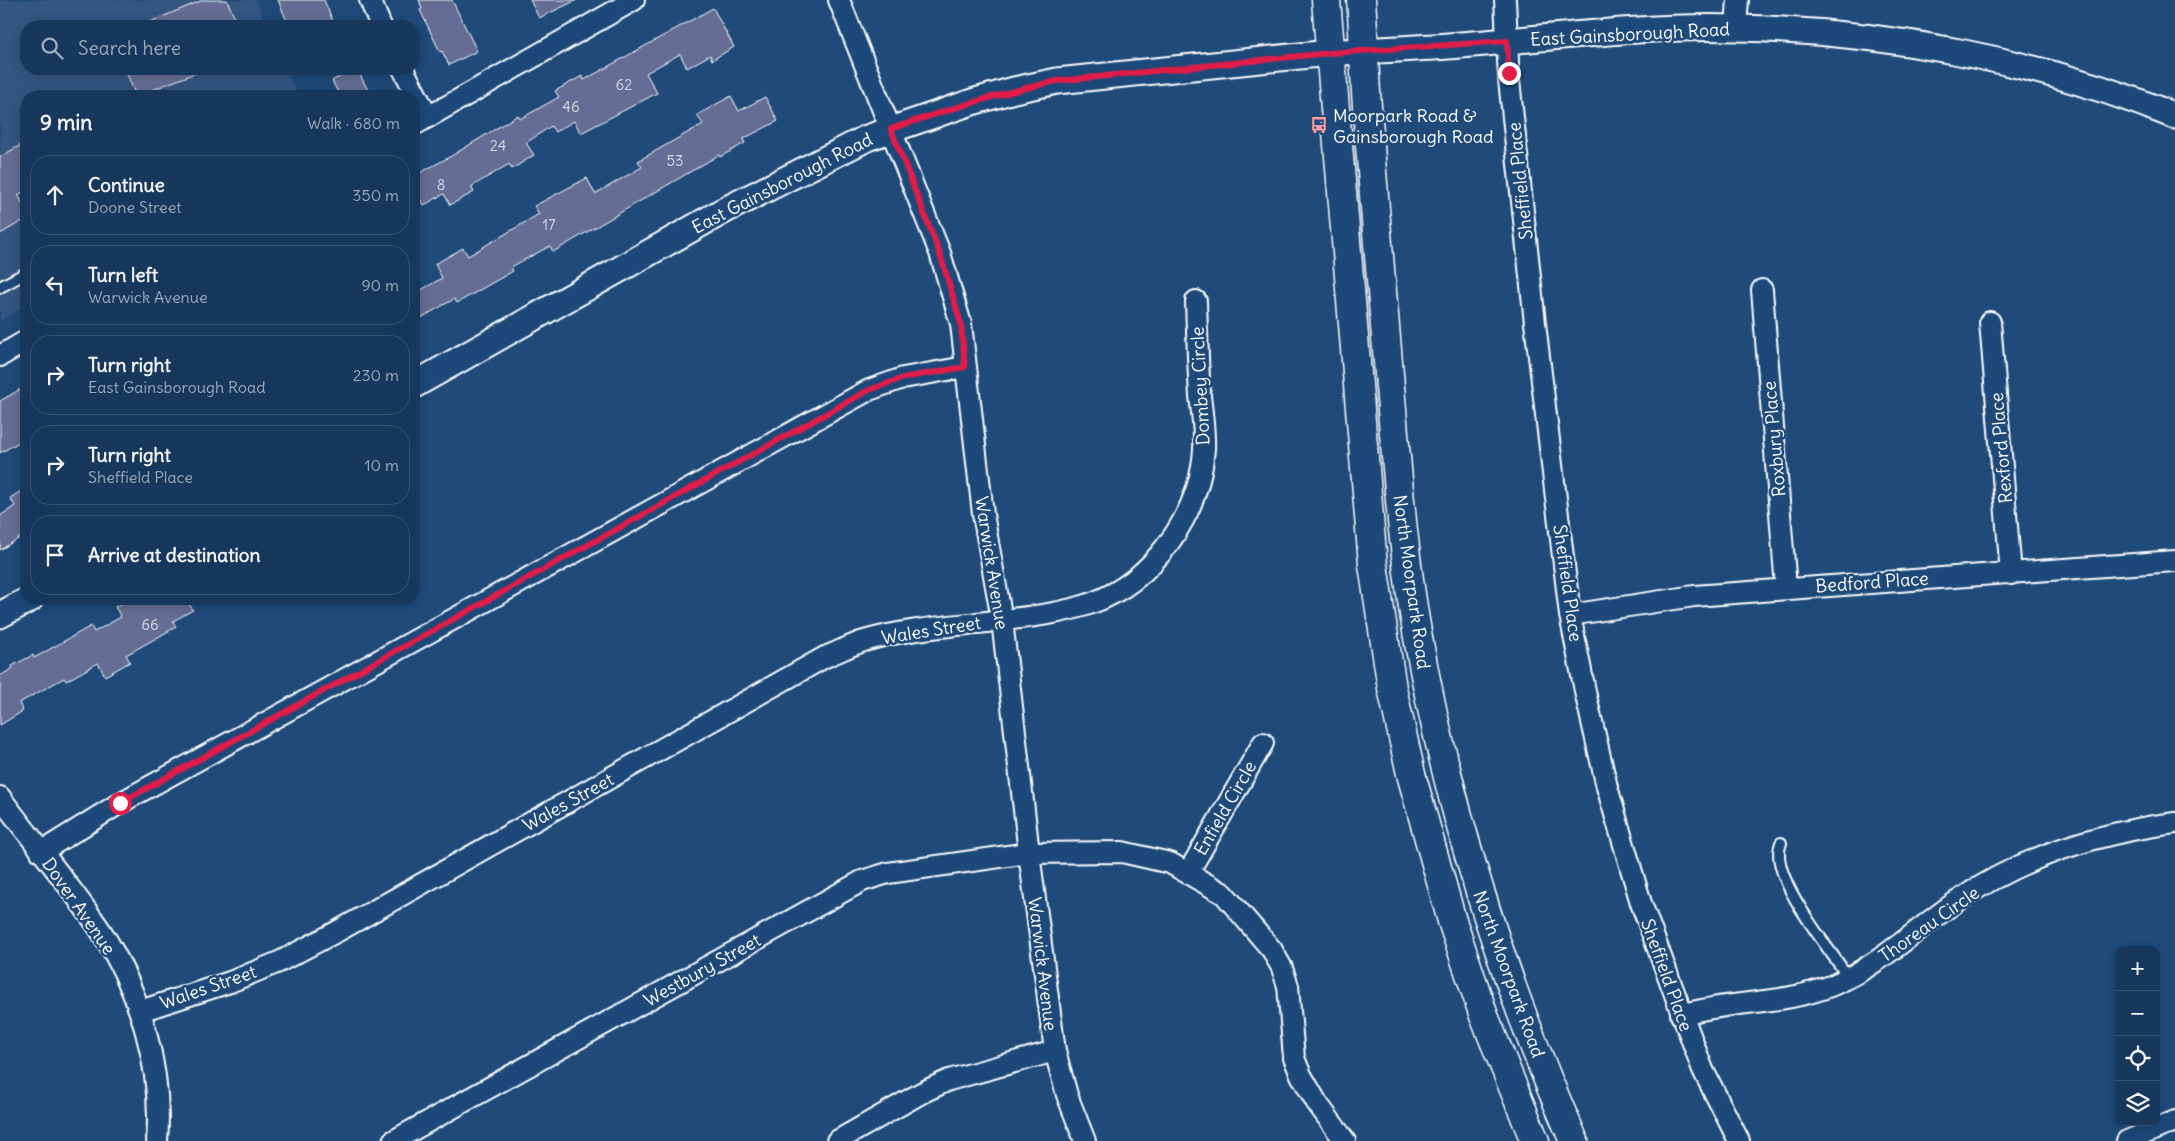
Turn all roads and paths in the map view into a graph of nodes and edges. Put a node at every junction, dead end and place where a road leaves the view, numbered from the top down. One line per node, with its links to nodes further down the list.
1 (370, 0): 9 (street)
2 (634, 0): 8 (street)
3 (839, 0): 18 (street, Warwick Avenue)
4 (1326, 0): 13 (main road, North Moorpark Road)
5 (1361, 0): 12 (main road, North Moorpark Road)
6 (1505, 0): 11 (street, Sheffield Place)
7 (1738, 0): 10 (street)
8 (611, 5): 17 (street)
9 (378, 20)
10 (1736, 28): 11 (street, East Gainsborough Road); 16 (street, East Gainsborough Road)
11 (1507, 41): 12 (street, East Gainsborough Road); 32 (street, Sheffield Place)
12 (1364, 51): 13 (street, East Gainsborough Road); 53 (main road, North Moorpark Road)
13 (1330, 53): 18 (street, East Gainsborough Road); 52 (main road, North Moorpark Road)
14 (405, 75): 15 (street)
15 (410, 90)
16 (2175, 116)
17 (421, 121)
18 (891, 129): 26 (street, Warwick Avenue); 27 (street, East Gainsborough Road)
19 (20, 275): 20 (lane)
20 (0, 287)
21 (1762, 290): 30 (street, Roxbury Place)
22 (1196, 301): 34 (street, Dombey Circle)
23 (1990, 322): 29 (street, Rexford Place)
24 (20, 344): 25 (street)
25 (0, 356)
26 (965, 367): 34 (street, Warwick Avenue); 39 (street)
27 (420, 381)
28 (2175, 561): 29 (street, Bedford Place)
29 (2011, 574): 30 (street, Bedford Place)
30 (1786, 588): 32 (street, Bedford Place)
31 (20, 604): 33 (street)
32 (1570, 614): 44 (street, Sheffield Place)
33 (0, 615)
34 (1002, 620): 40 (street, Warwick Avenue); 43 (street, Wales Street)
35 (1263, 743): 41 (street, Enfield Circle)
36 (0, 797): 39 (street, Dover Avenue)
37 (2175, 822): 42 (street, Thoreau Circle)
38 (1781, 842): 42 (lane)
39 (41, 852): 43 (street, Dover Avenue)
40 (1029, 853): 41 (street, Westbury Street); 45 (street, Warwick Avenue); 48 (street, Westbury Street)
41 (1188, 873): 51 (street, Westbury Street)
42 (1848, 977): 44 (street, Thoreau Circle)
43 (140, 1011): 47 (street, Dover Avenue)
44 (1681, 1015): 54 (street, Sheffield Place)
45 (1055, 1052): 49 (street); 50 (street, Warwick Avenue)
46 (2175, 1121): 55 (street)
47 (157, 1141)
48 (394, 1141)
49 (836, 1141)
50 (1084, 1141)
51 (1345, 1141)
52 (1535, 1141)
53 (1574, 1141)
54 (1739, 1141)
55 (2127, 1141)

